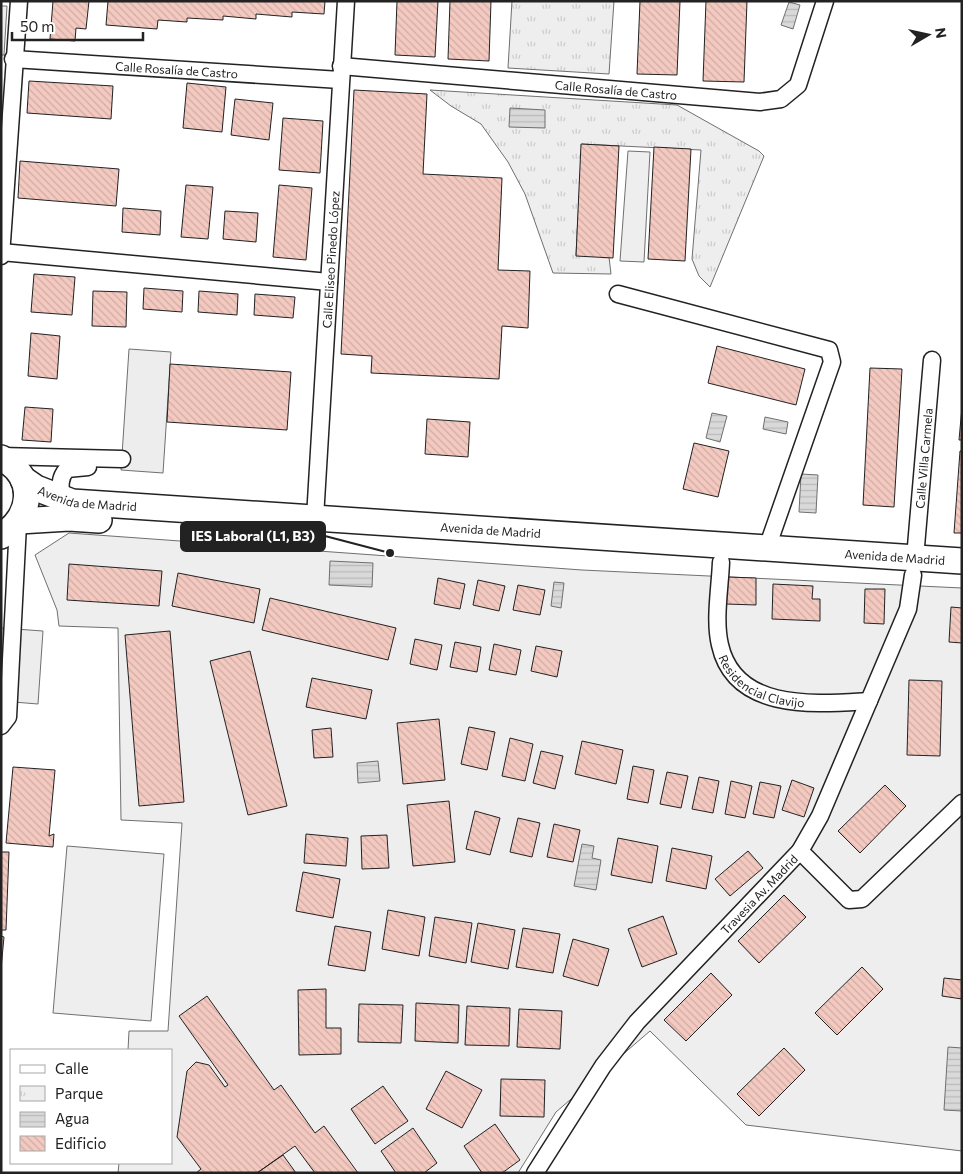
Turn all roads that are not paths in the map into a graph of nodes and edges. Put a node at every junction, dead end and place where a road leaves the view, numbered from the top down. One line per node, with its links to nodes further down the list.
1 (19, 1): 4 (street)
2 (346, 1): 5 (street, Calle Eliseo Pinedo López)
3 (825, 1): 5 (street, Calle Rosalía de Castro)
4 (13, 59): 5 (street, Calle Rosalía de Castro); 6 (street)
5 (340, 73): 7 (street, Calle Eliseo Pinedo López)
6 (1, 253): 7 (street)
7 (329, 282): 13 (street, Calle Eliseo Pinedo López)
8 (618, 294): 15 (street)
9 (932, 360): 18 (street, Calle Villa Carmela)
10 (1, 457): 11 (main road, Avenida de Madrid); 12 (street)
11 (23, 479): 12 (main road, Avenida de Madrid); 14 (main road)
12 (62, 498): 13 (main road, Avenida de Madrid)
13 (315, 518): 15 (main road, Avenida de Madrid)
14 (13, 527): 17 (main road, Avenida de Madrid); 21 (street)
15 (767, 548): 18 (main road, Avenida de Madrid)
16 (962, 561): 18 (main road, Avenida de Madrid)
17 (721, 562): 18 (main road, Avenida de Madrid); 20 (street, Residencial Clavijo)
18 (914, 566): 19 (main road, Avenida de Madrid); 20 (street, Travesia Av. Madrid)
19 (962, 578)
20 (869, 701): 23 (street, Travesia Av. Madrid)
21 (1, 726)
22 (962, 803): 23 (street)
23 (800, 851): 24 (street, Travesia Av. Madrid)
24 (534, 1173)

